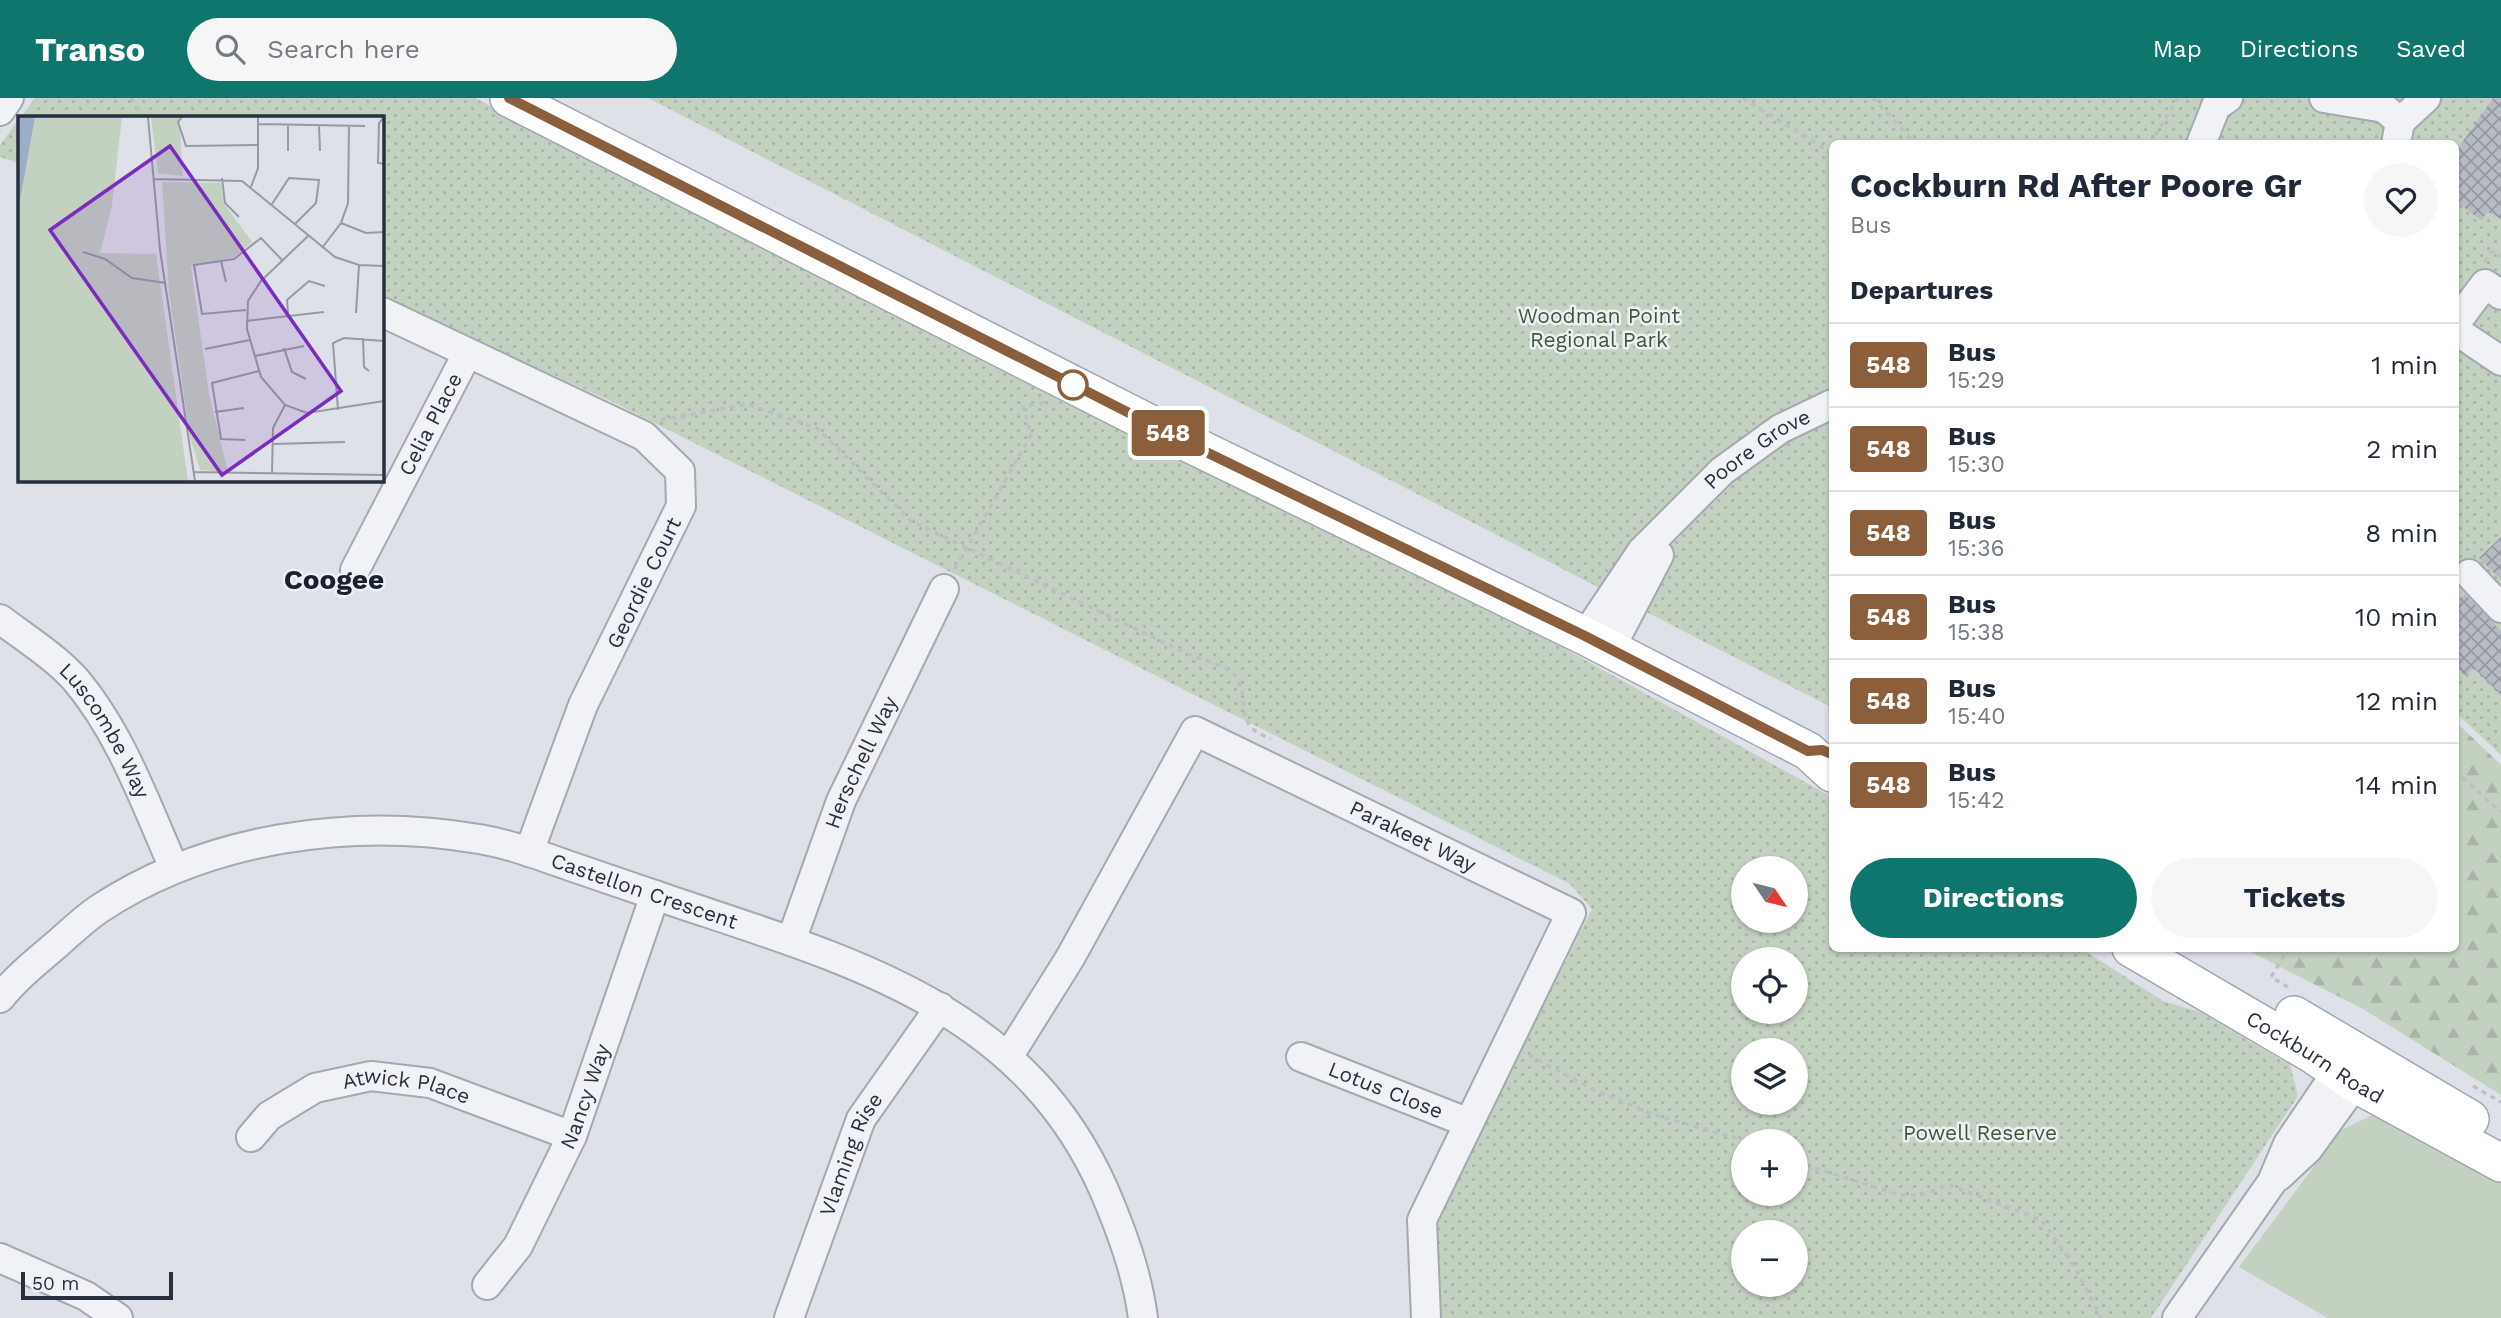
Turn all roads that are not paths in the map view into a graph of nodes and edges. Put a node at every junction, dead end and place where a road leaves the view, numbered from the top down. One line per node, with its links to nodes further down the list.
1 (9, 98): 6 (street)
2 (509, 98): 21 (main road)
3 (2228, 98): 8 (street)
4 (2324, 98): 7 (street)
5 (2427, 98): 7 (street)
6 (0, 111)
7 (2398, 133)
8 (2203, 140)
9 (2501, 295): 11 (street)
10 (383, 312): 13 (street, Geordie Court)
11 (2459, 319)
12 (2459, 333): 14 (street)
13 (467, 354): 16 (street, Celia Place); 23 (street, Geordie Court)
14 (2501, 361)
15 (1829, 405): 21 (street, Poore Grove)
16 (355, 570)
17 (2469, 574): 19 (street)
18 (944, 589): 26 (street, Herschell Way)
19 (2501, 608)
20 (0, 619): 24 (street, Luscombe Way)
21 (1598, 643): 22 (main road)
22 (1824, 759)
23 (529, 852): 24 (street, Castellon Crescent); 25 (street, Castellon Crescent)
24 (174, 869): 29 (street, Castellon Crescent)
25 (655, 895): 26 (street, Castellon Crescent); 35 (street, Nancy Way)
26 (791, 941): 30 (street, Castellon Crescent)
27 (2138, 952): 33 (main road, Cockburn Road)
28 (2187, 952): 33 (main road, Cockburn Road)
29 (0, 998)
30 (940, 1007): 31 (street, Castellon Crescent); 42 (street, Vlaming Rise)
31 (1008, 1057): 34 (street, Parakeet Way); 43 (street, Castellon Crescent)
32 (1301, 1057): 34 (street, Lotus Close)
33 (2354, 1066): 37 (main road, Cockburn Road); 38 (main road, Cockburn Road); 45 (street)
34 (1469, 1123): 44 (street, Parakeet Way)
35 (572, 1136): 36 (street, Atwick Place); 40 (street, Nancy Way)
36 (251, 1137)
37 (2501, 1137)
38 (2501, 1163)
39 (0, 1258): 41 (street)
40 (487, 1285)
41 (118, 1318)
42 (789, 1318)
43 (1143, 1318)
44 (1426, 1318)
45 (2178, 1318)

